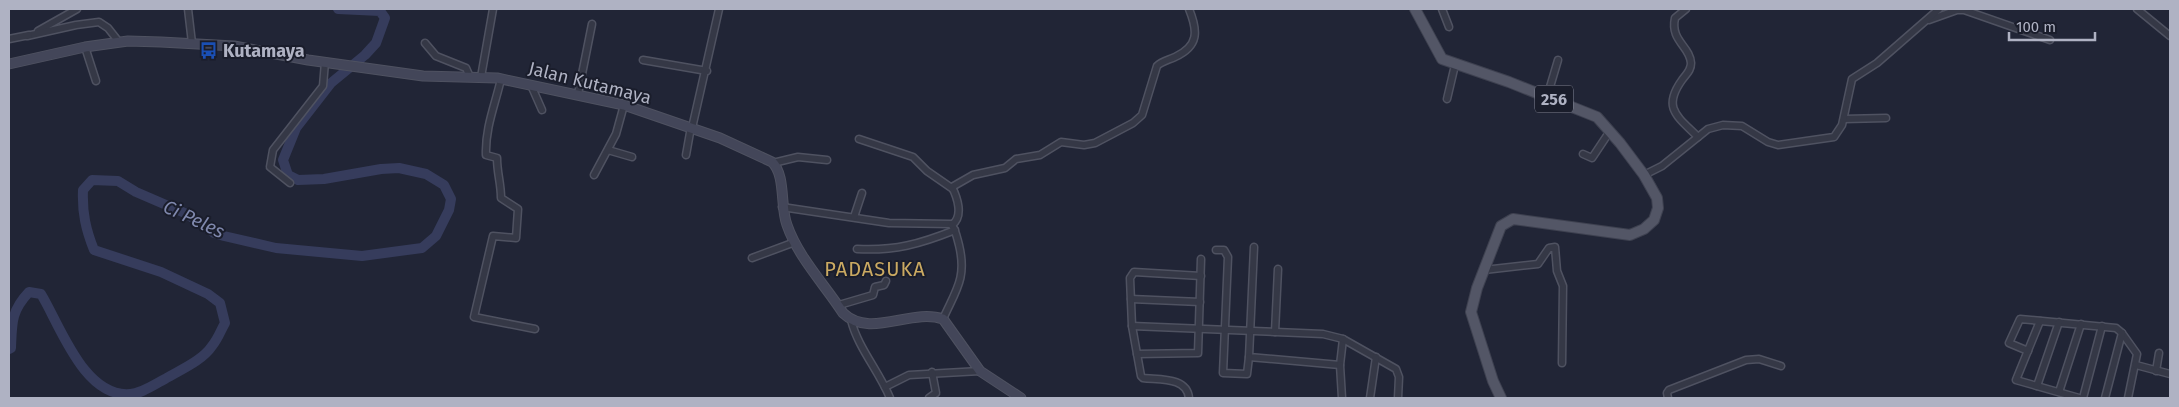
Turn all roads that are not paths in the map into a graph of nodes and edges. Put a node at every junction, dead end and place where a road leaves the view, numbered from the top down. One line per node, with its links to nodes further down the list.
1 (77, 9): 14 (street)
2 (188, 9): 19 (street)
3 (493, 9): 29 (street)
4 (720, 9): 27 (street)
5 (1189, 9): 53 (street)
6 (1415, 9): 26 (main road, 256)
7 (1442, 9): 13 (street)
8 (1686, 9): 42 (street)
9 (1939, 9): 11 (street)
10 (2137, 9): 15 (street)
11 (1928, 21): 17 (street); 39 (street)
12 (592, 24): 33 (street)
13 (1449, 27)
14 (27, 36): 16 (street); 18 (street)
15 (2170, 36)
16 (9, 39)
17 (2050, 40)
18 (119, 42): 19 (main road, Jalan Kutamaya); 21 (main road, Jalan Kutamaya)
19 (192, 43): 24 (main road, Jalan Kutamaya)
20 (425, 43): 28 (street)
21 (85, 47): 25 (main road, Jalan Kutamaya); 31 (street)
22 (644, 60): 27 (street)
23 (1558, 60): 34 (street)
24 (325, 62): 28 (main road, Jalan Kutamaya); 52 (street)
25 (9, 64)
26 (1455, 65): 34 (main road, 256); 35 (street)
27 (707, 71): 40 (street)
28 (470, 77): 29 (main road, Jalan Kutamaya)
29 (481, 77): 30 (main road, Jalan Kutamaya)
30 (502, 79): 32 (main road, Jalan Kutamaya); 78 (street)
31 (96, 81)
32 (531, 85): 33 (main road, Jalan Kutamaya); 37 (street)
33 (578, 94): 36 (main road, Jalan Kutamaya)
34 (1547, 97): 41 (main road, 256)
35 (1447, 98)
36 (624, 105): 40 (main road, Jalan Kutamaya); 44 (street)
37 (542, 110)
38 (1886, 118): 39 (street)
39 (1844, 119): 42 (street)
40 (691, 128): 46 (street); 49 (main road, Jalan Kutamaya)
41 (1610, 131): 45 (street); 51 (main road, 256)
42 (1698, 137): 51 (street)
43 (858, 139): 53 (street)
44 (608, 150): 47 (street); 50 (street)
45 (1583, 154)
46 (686, 155)
47 (632, 157)
48 (827, 160): 49 (street)
49 (773, 163): 55 (main road)
50 (594, 175)
51 (1644, 175): 65 (main road, 256)
52 (290, 183)
53 (953, 188): 57 (street)
54 (862, 193): 56 (street)
55 (782, 207): 56 (street); 58 (main road)
56 (854, 218): 57 (street)
57 (954, 228): 60 (street); 71 (street)
58 (795, 242): 62 (street); 70 (main road)
59 (1254, 247): 81 (street)
60 (857, 249)
61 (1216, 250): 80 (street)
62 (752, 258)
63 (1201, 259): 66 (street)
64 (1278, 269): 82 (street)
65 (1484, 270): 90 (street); 108 (main road, 256)
66 (1201, 276): 68 (street); 69 (street)
67 (886, 281): 70 (street)
68 (1131, 299): 69 (street); 76 (street)
69 (1200, 302): 79 (street)
70 (839, 306): 72 (main road)
71 (943, 319): 72 (main road); 94 (main road)
72 (851, 320): 99 (street)
73 (2040, 321): 74 (street); 85 (street); 85 (street)
74 (2059, 322): 75 (street); 98 (street)
75 (2081, 324): 77 (street); 100 (street)
76 (1132, 326): 79 (street); 87 (street)
77 (2102, 326): 83 (street); 110 (street)
78 (535, 329)
79 (1199, 329): 80 (street); 87 (street)
80 (1224, 330): 81 (street); 88 (street)
81 (1250, 331): 82 (street); 88 (street)
82 (1275, 332): 84 (street)
83 (2122, 332): 92 (street); 111 (street)
84 (1343, 339): 89 (street); 91 (street)
85 (2028, 351): 98 (street)
86 (2159, 353): 95 (street)
87 (1137, 354): 104 (street)
88 (1249, 357): 91 (street)
89 (1376, 357): 106 (street); 107 (street)
90 (1562, 363)
91 (1340, 365): 105 (street)
92 (2136, 365): 95 (street); 112 (street)
93 (1781, 366): 109 (street)
94 (980, 371): 96 (street); 103 (main road)
95 (2156, 371): 97 (street)
96 (932, 372): 99 (street); 102 (street)
97 (2170, 374)
98 (2037, 386): 100 (street)
99 (885, 387): 101 (street)
100 (2059, 392): 110 (street)
101 (890, 398)
102 (929, 398)
103 (1021, 398)
104 (1189, 398)
105 (1342, 398)
106 (1370, 398)
107 (1398, 398)
108 (1501, 398)
109 (1668, 398)
110 (2081, 398)
111 (2105, 398)
112 (2128, 398)

